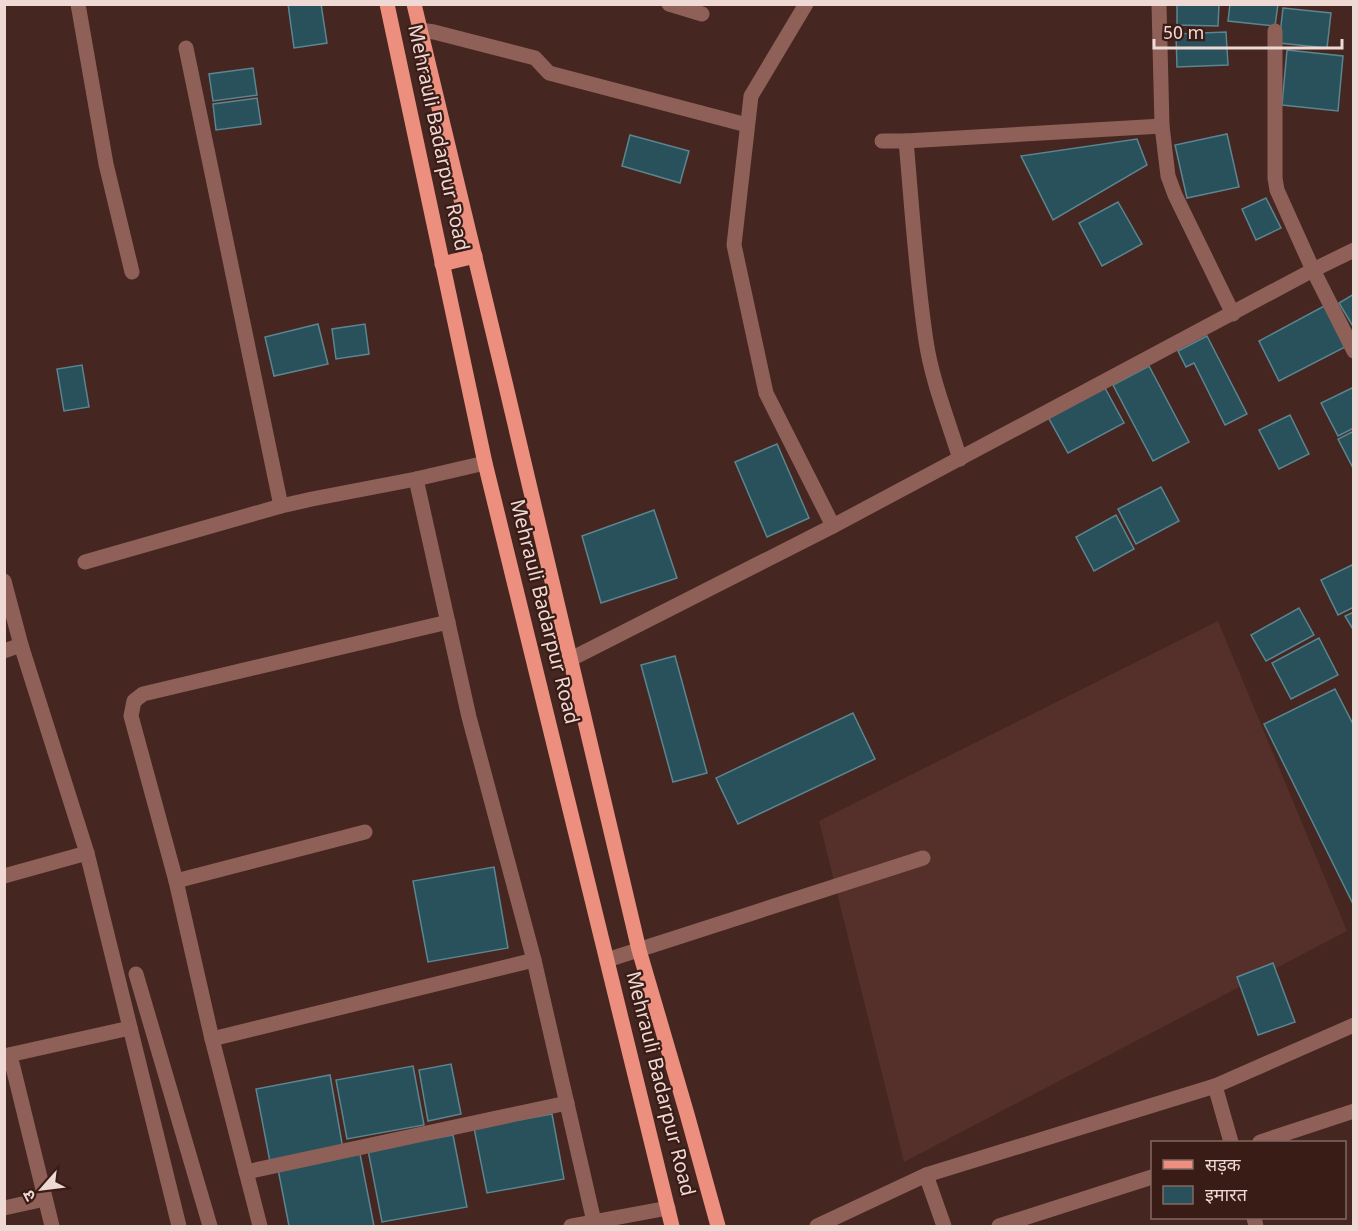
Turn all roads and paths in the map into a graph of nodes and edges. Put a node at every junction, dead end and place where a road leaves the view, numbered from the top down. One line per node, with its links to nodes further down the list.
1 (78, 4): 19 (street)
2 (387, 4): 17 (main road, Mehrauli Badarpur Road)
3 (414, 4): 8 (main road, Mehrauli Badarpur Road)
4 (669, 4): 7 (street)
5 (806, 4): 11 (street)
6 (1159, 5): 12 (street)
7 (702, 14)
8 (420, 30): 11 (street); 16 (main road, Mehrauli Badarpur Road)
9 (1275, 31): 18 (street)
10 (186, 48): 25 (street)
11 (747, 125): 26 (street)
12 (1162, 126): 14 (street); 20 (street)
13 (882, 141): 14 (street)
14 (906, 141): 22 (street)
15 (1353, 250): 18 (street)
16 (475, 256): 17 (main road); 32 (main road, Mehrauli Badarpur Road)
17 (442, 264): 23 (main road, Mehrauli Badarpur Road)
18 (1313, 270): 20 (street); 21 (street)
19 (132, 272)
20 (1233, 314): 22 (street)
21 (1353, 351)
22 (960, 459): 26 (street)
23 (485, 463): 24 (street); 40 (main road, Mehrauli Badarpur Road)
24 (416, 478): 25 (street); 29 (street)
25 (281, 506): 27 (street)
26 (833, 526): 32 (street)
27 (84, 562)
28 (4, 581): 30 (street)
29 (448, 622): 37 (street); 39 (street)
30 (21, 645): 31 (street); 34 (street)
31 (4, 651)
32 (569, 660): 38 (main road, Mehrauli Badarpur Road)
33 (365, 832): 37 (street)
34 (87, 854): 36 (street); 43 (street)
35 (923, 858): 38 (street)
36 (4, 876)
37 (176, 881): 44 (street)
38 (639, 950): 40 (street); 64 (main road, Mehrauli Badarpur Road)
39 (534, 960): 44 (street); 47 (street)
40 (607, 960): 56 (main road, Mehrauli Badarpur Road)
41 (136, 974): 60 (street)
42 (1353, 1025): 46 (street)
43 (130, 1028): 45 (street); 59 (street)
44 (212, 1039): 51 (street)
45 (7, 1055): 54 (street)
46 (1215, 1086): 49 (street); 52 (street)
47 (567, 1102): 51 (street); 57 (street)
48 (1353, 1112): 50 (street)
49 (1230, 1141)
50 (1266, 1141)
51 (246, 1172): 61 (street)
52 (926, 1175): 65 (street); 66 (street)
53 (1151, 1177): 67 (street)
54 (45, 1199): 55 (street); 58 (street)
55 (4, 1208)
56 (668, 1208): 57 (street); 63 (main road, Mehrauli Badarpur Road)
57 (595, 1224): 62 (street)
58 (52, 1227)
59 (179, 1227)
60 (210, 1227)
61 (260, 1227)
62 (571, 1227)
63 (672, 1227)
64 (718, 1227)
65 (817, 1227)
66 (944, 1227)
67 (999, 1227)

